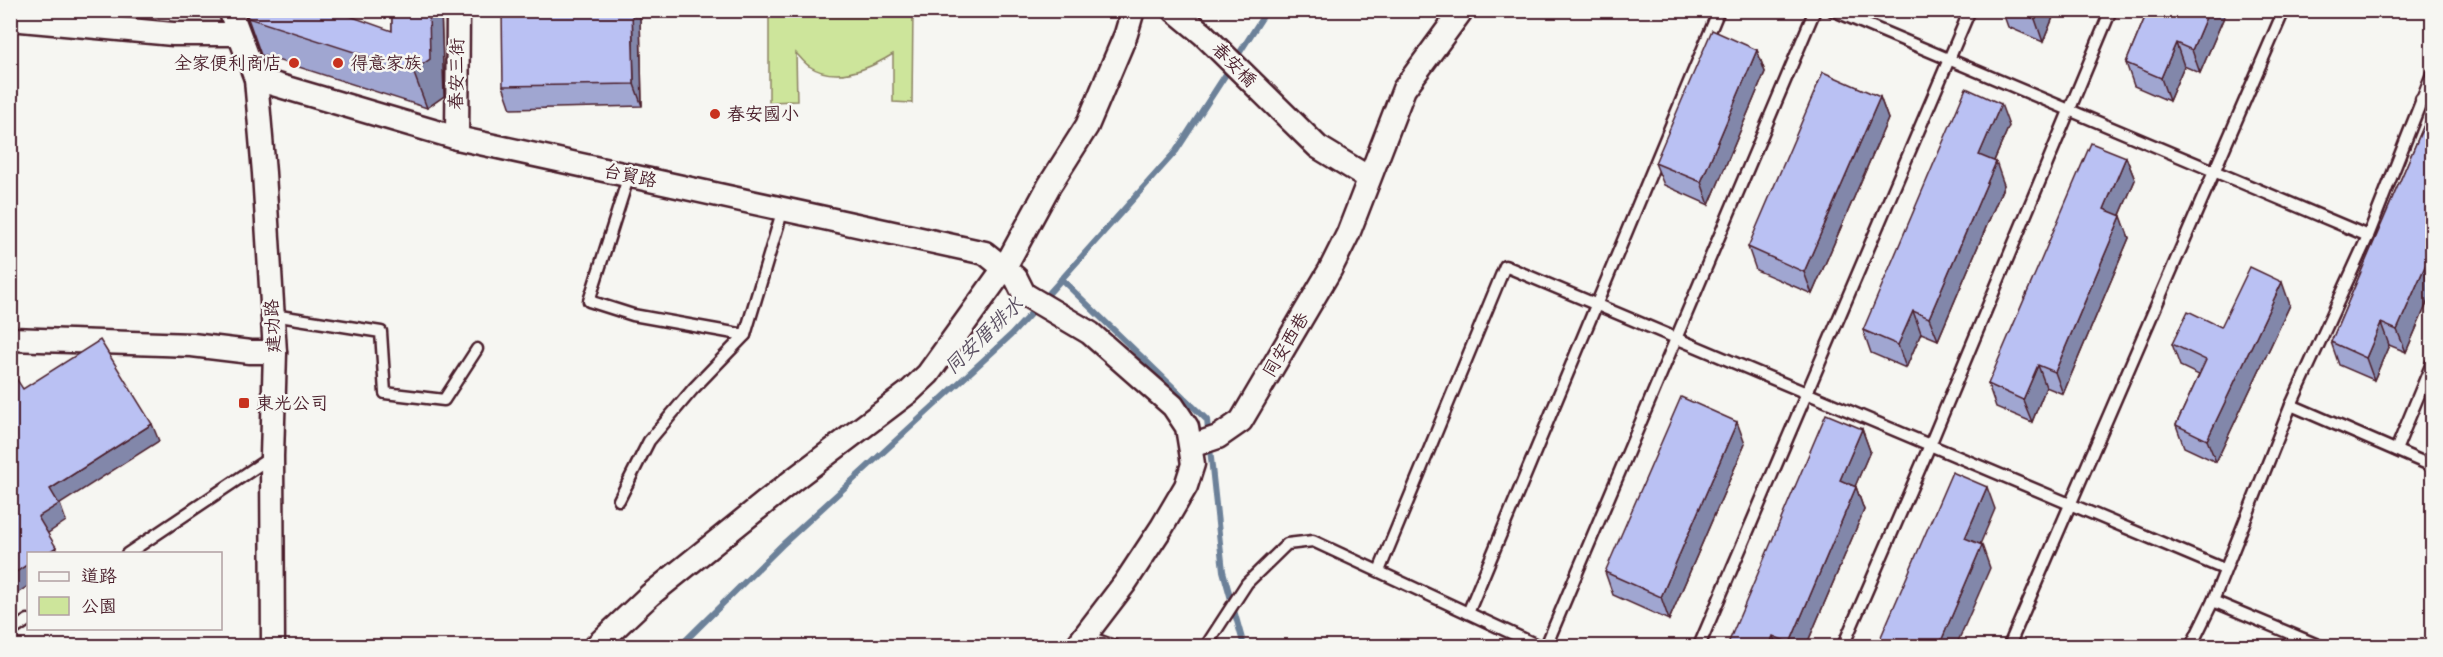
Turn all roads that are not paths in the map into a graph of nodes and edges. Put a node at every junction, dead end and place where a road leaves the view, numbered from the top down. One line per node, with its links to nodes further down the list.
1 (230, 10): 13 (street, 建功路)
2 (458, 10): 20 (street, 春安三街)
3 (1133, 10): 26 (street)
4 (1174, 10): 23 (street, 春安橋)
5 (1462, 10): 23 (street, 同安西巷)
6 (1719, 10): 27 (lane)
7 (1815, 10): 30 (lane)
8 (1832, 10): 14 (lane)
9 (1970, 10): 14 (lane)
10 (2111, 10): 19 (lane)
11 (2284, 10): 21 (lane)
12 (10, 20): 13 (street)
13 (237, 34): 16 (street, 建功路)
14 (1949, 60): 19 (lane); 35 (lane)
15 (2433, 74): 17 (lane)
16 (256, 78): 20 (street, 台貿路); 28 (street, 建功路)
17 (2421, 99): 18 (lane); 25 (lane)
18 (2433, 105)
19 (2069, 110): 21 (lane); 38 (lane)
20 (457, 138): 22 (street, 台貿路)
21 (2213, 171): 25 (lane); 43 (lane)
22 (629, 175): 24 (street, 台貿路); 29 (lane)
23 (1369, 178): 37 (street, 同安西巷)
24 (783, 208): 26 (street, 台貿路); 29 (lane)
25 (2368, 236): 36 (lane)
26 (1005, 267): 37 (street); 53 (street)
27 (1596, 304): 30 (lane); 46 (lane); 48 (lane)
28 (273, 315): 32 (lane); 33 (street, 建功路)
29 (745, 335): 42 (lane)
30 (1676, 338): 35 (lane); 57 (lane)
31 (10, 339): 33 (street)
32 (477, 349)
33 (275, 352): 40 (street, 建功路)
34 (2433, 363): 39 (lane)
35 (1807, 393): 38 (lane); 58 (lane)
36 (2291, 405): 39 (lane); 45 (lane)
37 (1191, 446): 51 (street)
38 (1930, 446): 43 (lane); 59 (lane)
39 (2396, 450): 41 (lane)
40 (272, 456): 44 (lane); 52 (street, 建功路)
41 (2433, 466)
42 (619, 500)
43 (2072, 505): 45 (lane); 60 (lane)
44 (130, 552)
45 (2224, 569): 47 (lane)
46 (1379, 571): 48 (lane); 55 (lane)
47 (2213, 601): 61 (lane); 62 (lane)
48 (1468, 613): 56 (lane)
49 (27, 621): 50 (lane)
50 (10, 632)
51 (1082, 641): 54 (lane)
52 (273, 646)
53 (596, 646)
54 (1114, 646)
55 (1206, 646)
56 (1539, 646)
57 (1546, 646)
58 (1700, 646)
59 (1843, 646)
60 (2009, 646)
61 (2191, 646)
62 (2320, 646)

